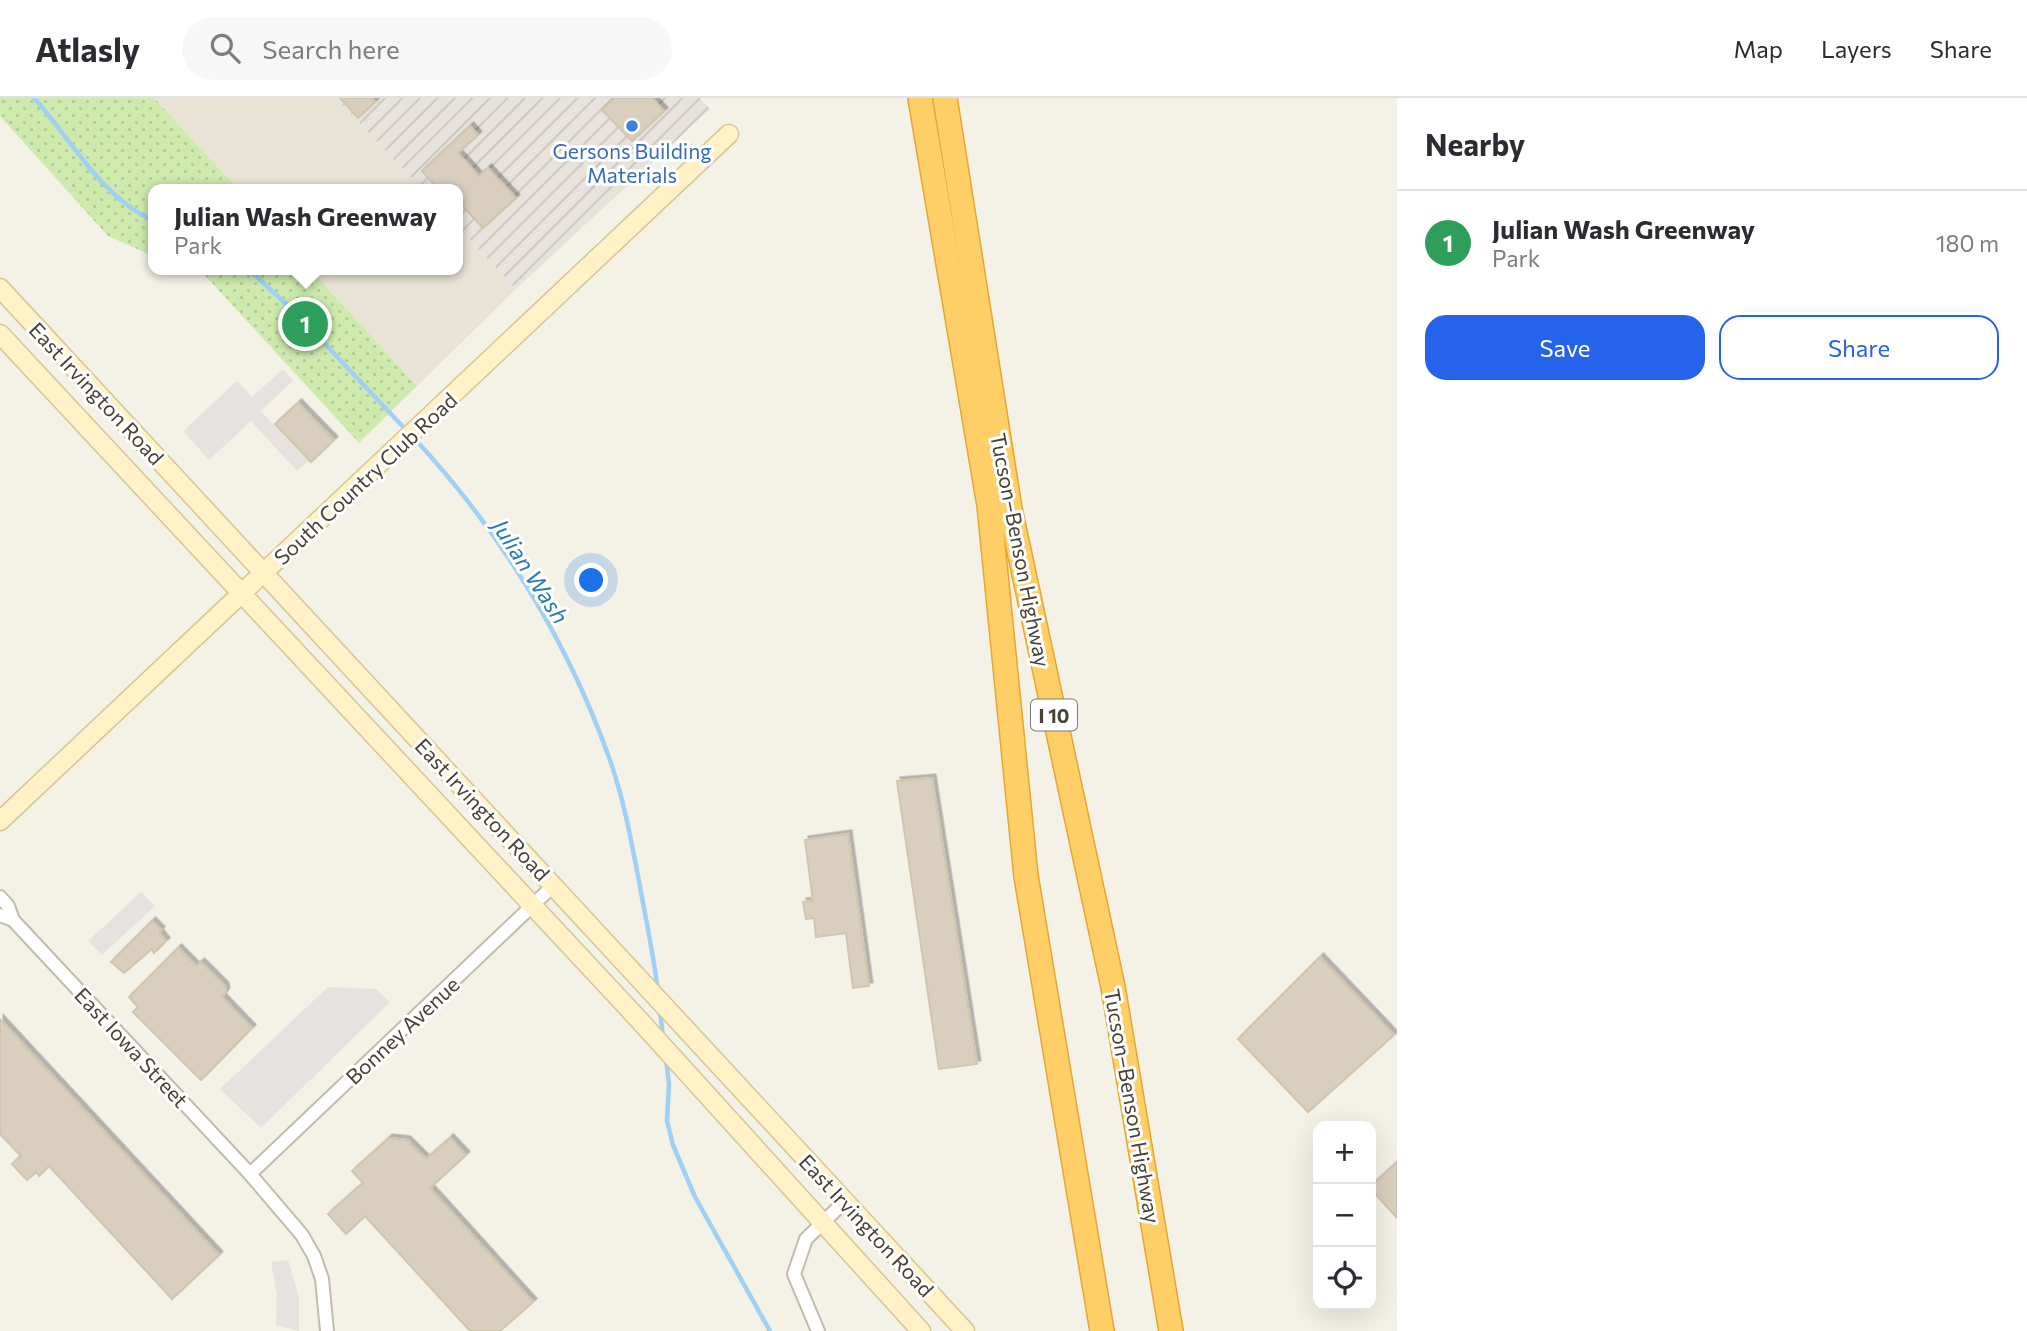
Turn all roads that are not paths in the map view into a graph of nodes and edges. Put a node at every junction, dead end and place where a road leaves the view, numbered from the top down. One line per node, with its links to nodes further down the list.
1 (920, 98): 21 (highway, Tucson–Benson Highway / I 10)
2 (945, 98): 22 (highway, Tucson–Benson Highway / I 10)
3 (729, 134): 6 (main road, South Country Club Road)
4 (0, 288): 6 (main road, East Irvington Road)
5 (0, 334): 7 (main road, East Irvington Road)
6 (264, 573): 7 (main road, South Country Club Road); 9 (main road, East Irvington Road)
7 (241, 594): 8 (main road, South Country Club Road); 11 (main road, East Irvington Road)
8 (0, 821)
9 (554, 886): 11 (street, Bonney Avenue); 15 (main road, East Irvington Road)
10 (0, 897): 13 (street, East Iowa Street)
11 (532, 906): 14 (street, Bonney Avenue); 16 (main road, East Irvington Road)
12 (0, 915): 13 (street, East Iowa Street)
13 (13, 920): 14 (street, East Iowa Street)
14 (250, 1174): 17 (street, East Iowa Street)
15 (845, 1201): 16 (street); 20 (main road, East Irvington Road)
16 (822, 1224): 18 (street); 19 (main road, East Irvington Road)
17 (327, 1331)
18 (818, 1331)
19 (921, 1331)
20 (965, 1331)
21 (1101, 1331)
22 (1171, 1331)

